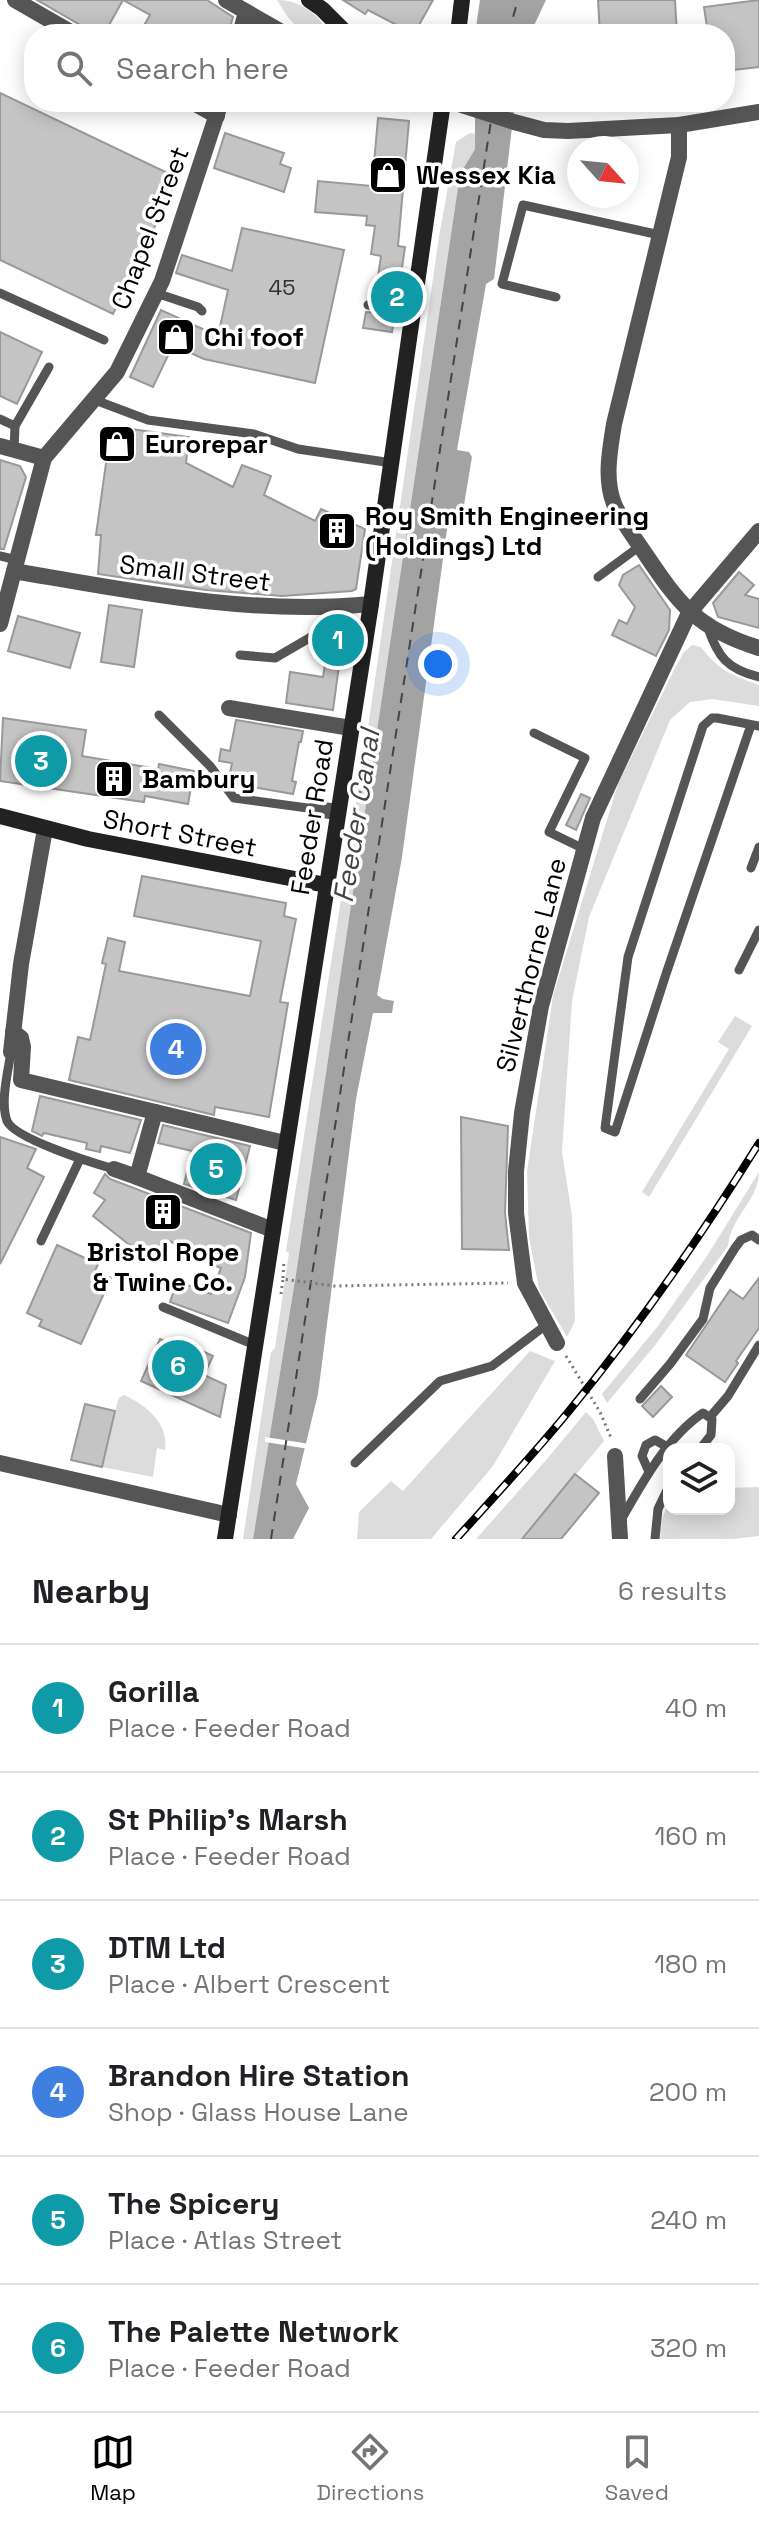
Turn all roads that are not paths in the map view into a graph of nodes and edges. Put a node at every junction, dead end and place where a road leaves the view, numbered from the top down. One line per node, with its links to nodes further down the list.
1 (15, 0): 6 (street)
2 (226, 0): 5 (street)
3 (309, 0): 9 (street)
4 (462, 0): 10 (street)
5 (246, 12): 7 (street); 8 (street)
6 (57, 24)
7 (243, 24)
8 (267, 24)
9 (337, 24)
10 (459, 24)
11 (218, 112): 18 (street, Chapel Street)
12 (442, 112): 21 (street, Feeder Road)
13 (483, 112): 15 (street)
14 (759, 112): 15 (street)
15 (679, 125): 16 (street)
16 (660, 235): 19 (lane); 32 (street)
17 (0, 293): 23 (lane)
18 (156, 293): 22 (lane); 25 (street, Chapel Street)
19 (556, 297)
20 (396, 309): 21 (lane)
21 (415, 310): 30 (street, Feeder Road)
22 (202, 311)
23 (104, 340)
24 (49, 367): 27 (lane)
25 (95, 400): 29 (street, Chapel Street); 30 (lane)
26 (0, 419): 27 (lane)
27 (15, 426): 28 (lane)
28 (7, 448): 29 (street)
29 (44, 458): 34 (street, Chapel Street)
30 (392, 463): 36 (street, Feeder Road)
31 (759, 531): 38 (street, Silverthorne Lane)
32 (640, 546): 35 (lane); 38 (street)
33 (0, 556): 34 (lane)
34 (16, 565): 37 (street, Small Street); 39 (street, Chapel Street)
35 (598, 577)
36 (371, 604): 37 (street, Small Street); 47 (street, Feeder Road)
37 (350, 606): 42 (lane)
38 (689, 613): 40 (street); 54 (street, Silverthorne Lane)
39 (0, 624)
40 (707, 626): 41 (street); 43 (lane)
41 (759, 648)
42 (240, 655)
43 (759, 677)
44 (229, 708): 47 (street)
45 (159, 715): 49 (lane)
46 (755, 725): 46 (lane)
47 (351, 728): 50 (street, Feeder Road)
48 (534, 733): 54 (lane)
49 (315, 809): 50 (street)
50 (338, 812): 56 (street, Feeder Road)
51 (0, 816): 52 (street, Short Street)
52 (45, 829): 56 (street, Short Street); 59 (street)
53 (759, 847): 55 (lane)
54 (584, 849): 71 (street, Silverthorne Lane)
55 (751, 868)
56 (326, 885): 63 (street, Feeder Road)
57 (759, 930): 58 (lane)
58 (739, 970)
59 (13, 1032): 60 (street); 62 (street)
60 (11, 1052): 61 (lane)
61 (4, 1070): 64 (lane)
62 (155, 1112): 63 (street); 66 (street)
63 (285, 1143): 67 (street, Feeder Road)
64 (80, 1159): 65 (lane); 69 (lane)
65 (114, 1169): 66 (street)
66 (137, 1177): 67 (street)
67 (273, 1230): 73 (street, Feeder Road)
68 (759, 1240): 75 (lane)
69 (41, 1241)
70 (163, 1307): 73 (lane)
71 (546, 1325): 72 (street, Silverthorne Lane); 83 (lane)
72 (557, 1343)
73 (255, 1345): 86 (street, Feeder Road)
74 (759, 1345): 76 (lane)
75 (640, 1399)
76 (710, 1417): 77 (lane); 78 (lane)
77 (674, 1443)
78 (705, 1443)
79 (663, 1445): 84 (lane)
80 (663, 1455): 84 (lane)
81 (615, 1456): 87 (street)
82 (0, 1463): 86 (street)
83 (355, 1463)
84 (649, 1472): 87 (lane)
85 (663, 1499): 89 (lane)
86 (229, 1515): 88 (street, Feeder Road)
87 (620, 1531)
88 (225, 1539)
89 (655, 1539)

